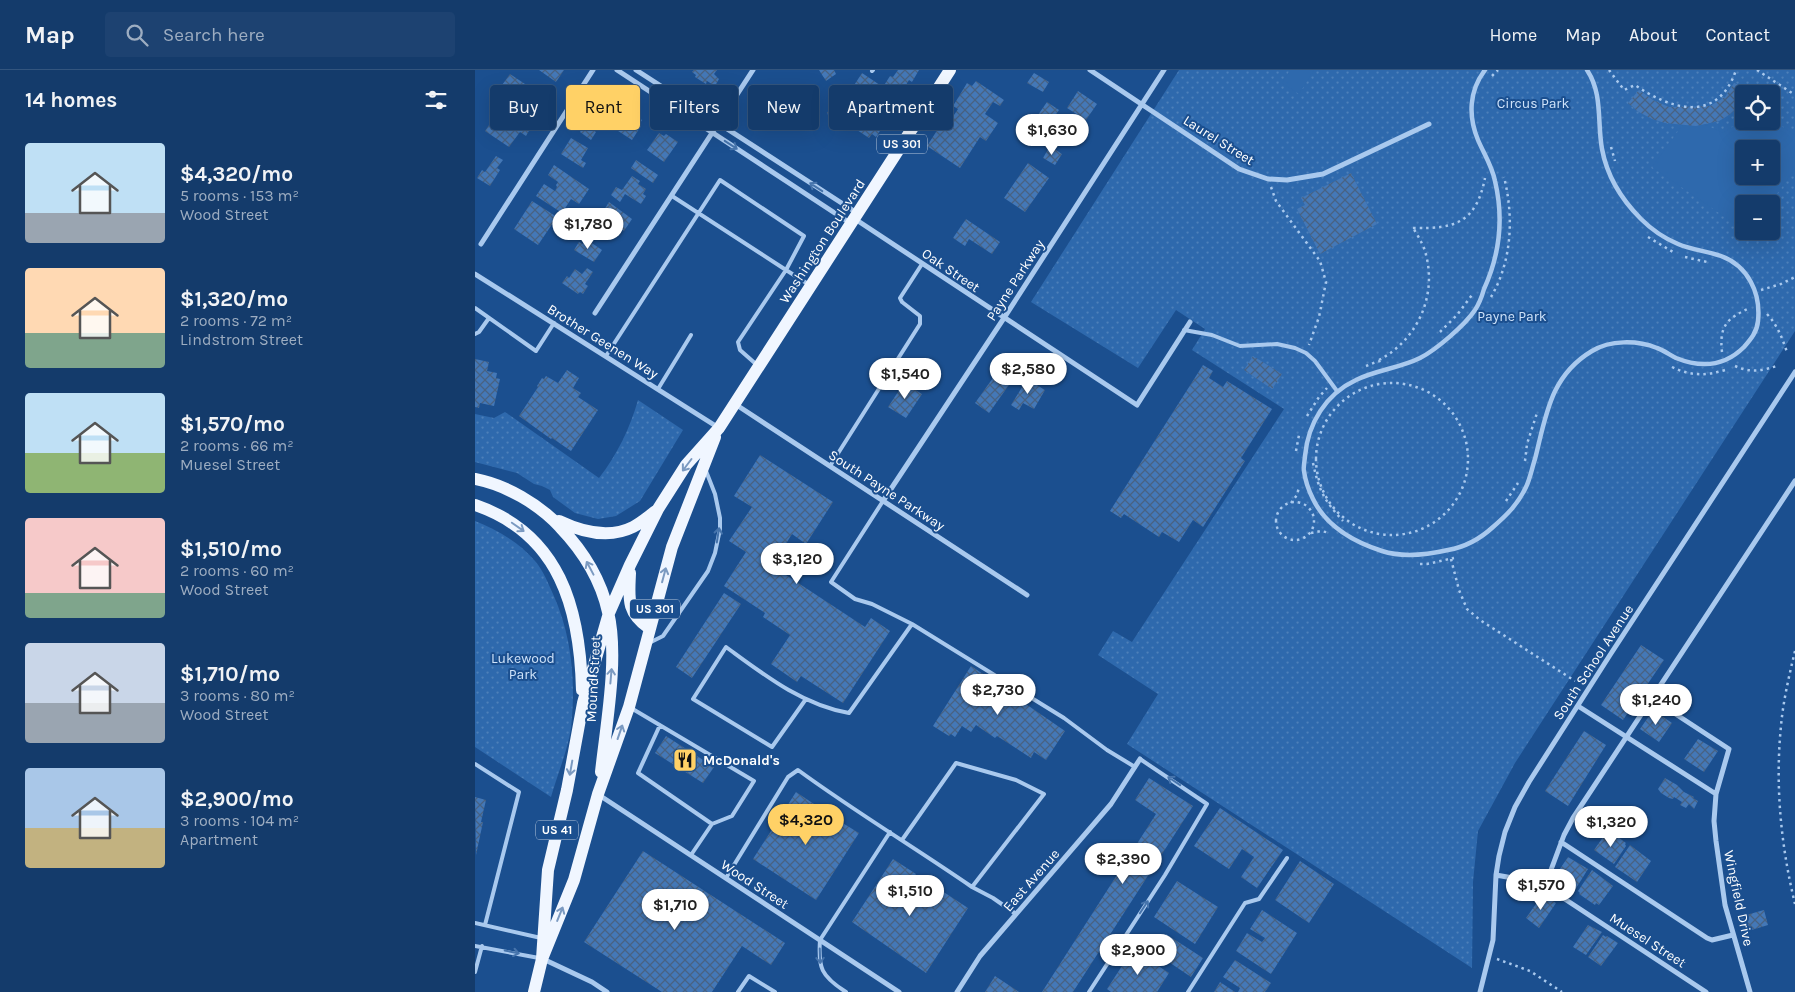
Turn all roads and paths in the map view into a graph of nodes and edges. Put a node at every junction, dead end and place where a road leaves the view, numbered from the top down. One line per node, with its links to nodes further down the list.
1 (593, 70): 32 (street)
2 (617, 70): 22 (street)
3 (636, 70): 15 (street)
4 (753, 70): 16 (street)
5 (950, 70): 30 (main road, Washington Boulevard / US 301)
6 (1091, 70): 18 (street, Laurel Street)
7 (1164, 70): 18 (street, Payne Parkway)
8 (1485, 70): 74 (street)
9 (1498, 70): 14 (path)
10 (1587, 70): 43 (street)
11 (1609, 70): 12 (path)
12 (1736, 70)
13 (1757, 70): 17 (path)
14 (1488, 82)
15 (659, 85)
16 (738, 94)
17 (1795, 95)
18 (1142, 104): 26 (street, Laurel Street); 51 (street, Payne Parkway)
19 (1429, 124): 26 (street, Laurel Street)
20 (715, 130): 22 (street)
21 (728, 130): 30 (street, one-way to 21)
22 (713, 133): 28 (street); 30 (street, one-way to 30)
23 (1610, 142): 24 (path)
24 (1617, 166)
25 (1503, 172): 45 (path)
26 (1268, 179): 61 (path)
27 (1487, 184): 65 (path)
28 (671, 196): 29 (lane); 47 (street)
29 (699, 213): 37 (lane); 37 (lane); 63 (lane)
30 (854, 218): 36 (street, Oak Street); 41 (main road, Washington Boulevard / US 301)
31 (1645, 235): 33 (path)
32 (481, 244)
33 (1676, 254)
34 (1685, 257): 35 (path)
35 (1713, 263)
36 (922, 264): 51 (street, Oak Street); 82 (lane)
37 (786, 270): 41 (lane); 67 (lane)
38 (475, 274): 53 (street, Brother Geenen Way)
39 (1795, 277): 42 (path)
40 (1761, 282): 42 (path)
41 (810, 286): 67 (main road, Washington Boulevard / US 301)
42 (1765, 289): 43 (path)
43 (1756, 291): 74 (street)
44 (1473, 293): 56 (path)
45 (1488, 302)
46 (475, 308): 50 (lane)
47 (595, 313)
48 (1767, 314): 60 (path)
49 (1749, 316): 59 (path)
50 (489, 318): 53 (lane); 55 (lane)
51 (1004, 318): 54 (street, Oak Street); 88 (street, Payne Parkway)
52 (1190, 322): 54 (street)
53 (554, 324): 63 (street, Brother Geenen Way)
54 (1184, 330): 61 (lane)
55 (475, 334)
56 (1439, 334)
57 (691, 335): 73 (lane)
58 (1728, 348): 59 (path)
59 (1722, 352): 62 (path)
60 (1787, 352)
61 (1306, 353): 72 (lane)
62 (1714, 354)
63 (606, 356): 73 (street, Brother Geenen Way)
64 (1390, 360): 65 (path)
65 (1376, 362): 69 (path)
66 (1779, 365): 68 (path)
67 (759, 366): 75 (main road, Washington Boulevard / US 301)
68 (1735, 366)
69 (1357, 369)
70 (1795, 372): 114 (street, South School Avenue)
71 (1373, 381): 99 (path)
72 (1331, 383): 74 (lane); 77 (path)
73 (658, 389): 78 (street, Brother Geenen Way)
74 (1337, 391)
75 (735, 404): 78 (main road, Washington Boulevard / US 301); 82 (street, South Payne Parkway)
76 (1539, 405): 81 (path)
77 (1305, 418)
78 (719, 428): 83 (main road, Washington Boulevard / US 301); 93 (main road, Washington Boulevard / US 301, one-way to 93)
79 (1300, 434): 80 (path)
80 (1295, 458)
81 (1524, 464)
82 (830, 466): 88 (street, South Payne Parkway)
83 (704, 467): 107 (main road, Washington Boulevard / US 301, one-way to 83); 108 (lane, one-way to 83)
84 (475, 479): 95 (main road, Mound Street / US 41)
85 (1298, 480): 89 (path)
86 (1795, 481): 111 (street)
87 (1518, 482): 92 (path)
88 (883, 501): 104 (street, South Payne Parkway); 106 (lane)
89 (1291, 503): 94 (path); 98 (path)
90 (1454, 504): 90 (path)
91 (475, 505): 113 (main road, Mound Street / US 41, one-way to 113)
92 (1502, 506)
93 (658, 509): 95 (main road); 103 (main road, Washington Boulevard / US 301)
94 (1313, 516): 96 (path); 98 (path)
95 (550, 517): 105 (main road, Mound Street / US 41, one-way to 95)
96 (1317, 520)
97 (1326, 529): 98 (path)
98 (1309, 534)
99 (1363, 534)
100 (1460, 556): 101 (path)
101 (1451, 559): 102 (path); 110 (path)
102 (1416, 564)
103 (630, 565): 105 (main road, Washington Boulevard / US 301); 107 (main road)
104 (1027, 595)
105 (609, 613): 113 (main road, Washington Boulevard / US 301); 121 (main road, Mound Street / US 41, one-way to 105)
106 (912, 624): 112 (lane); 120 (lane)
107 (649, 628): 108 (main road, Washington Boulevard / US 301)
108 (645, 645): 115 (main road, Washington Boulevard / US 301)
109 (1795, 652): 133 (path)
110 (1575, 681)
111 (1651, 698): 117 (street); 122 (street, Wingfield Drive)
112 (806, 699): 112 (lane)
113 (583, 703): 138 (main road, US 41, one-way to 138)
114 (1578, 706): 117 (street); 129 (street, South School Avenue)
115 (629, 707): 116 (lane); 121 (main road, Washington Boulevard / US 301, one-way to 115)
116 (660, 725): 123 (lane); 123 (lane)
117 (1626, 736): 122 (street); 126 (street)
118 (1140, 759): 120 (street, East Avenue); 153 (lane, one-way to 118)
119 (475, 764): 136 (lane)
120 (1135, 767): 134 (street, East Avenue)
121 (598, 794): 127 (street, Wood Street); 143 (main road, US 41, one-way to 121)
122 (1716, 794): 137 (street, Wingfield Drive)
123 (712, 824): 127 (lane)
124 (890, 832): 125 (lane); 130 (lane); 139 (lane)
125 (902, 840): 131 (lane); 131 (lane)
126 (1561, 842): 132 (street); 137 (street)
127 (691, 855): 130 (street, Wood Street)
128 (1287, 858): 154 (lane)
129 (1495, 875): 132 (street, Muesel Street); 142 (street, South School Avenue)
130 (726, 878): 139 (street, Wood Street)
131 (972, 886): 134 (lane)
132 (1545, 886): 157 (street, Muesel Street)
133 (1795, 904)
134 (1016, 914): 152 (street, East Avenue)
135 (475, 923): 136 (lane)
136 (485, 926): 138 (lane)
137 (1733, 935): 158 (street, Wingfield Drive)
138 (543, 938): 143 (main road, US 41)
139 (820, 940): 145 (street, Wood Street); 150 (lane, one-way to 150)
140 (475, 946): 141 (lane)
141 (482, 946): 143 (lane, one-way to 143); 144 (lane)
142 (1490, 956): 155 (street, South School Avenue); 156 (path)
143 (542, 959): 146 (main road, US 41); 147 (street)
144 (475, 972)
145 (889, 989): 151 (street, Wood Street)
146 (534, 992)
147 (607, 992)
148 (738, 992): 149 (lane)
149 (775, 992)
150 (846, 992)
151 (899, 992)
152 (958, 992)
153 (1089, 992)
154 (1188, 992)
155 (1480, 992)
156 (1562, 992)
157 (1707, 992)
158 (1750, 992)

